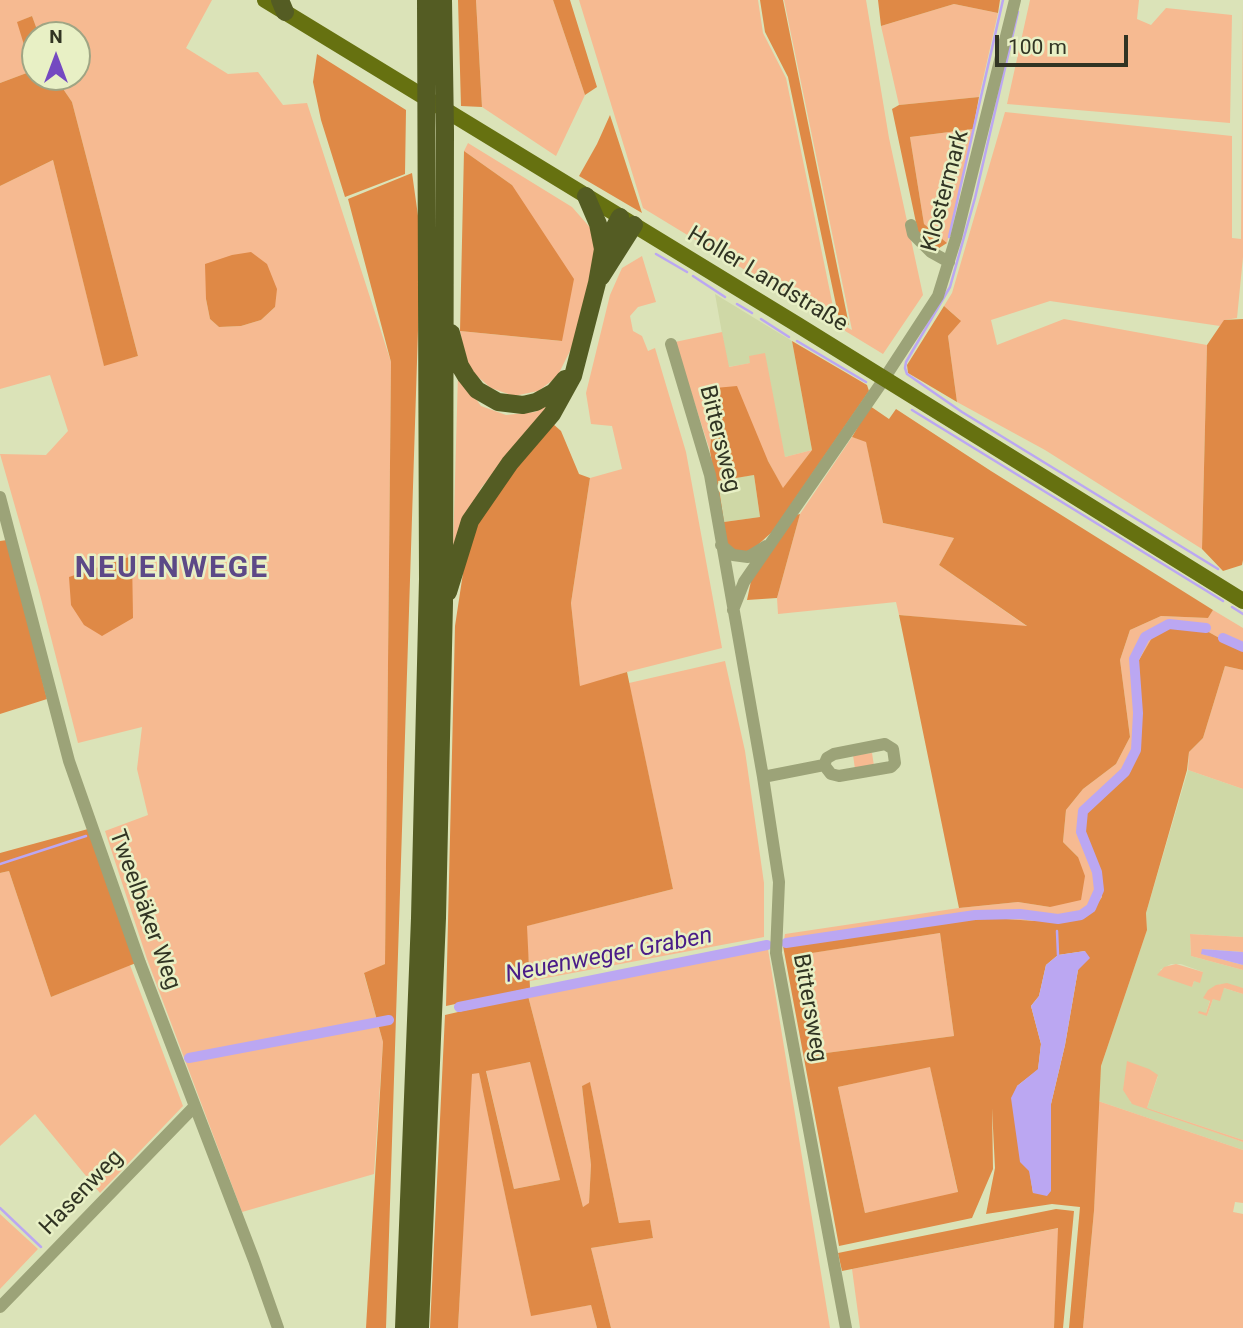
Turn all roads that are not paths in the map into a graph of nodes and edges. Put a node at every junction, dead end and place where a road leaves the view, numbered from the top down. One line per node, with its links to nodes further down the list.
1 (265, 0): 5 (main road, Holler Landstraße)
2 (426, 0): 27 (highway)
3 (443, 0): 12 (highway)
4 (1015, 0): 10 (street, Klostermark)
5 (282, 6): 6 (main road, Holler Landstraße)
6 (586, 196): 7 (main road, Holler Landstraße); 9 (highway)
7 (627, 221): 9 (highway); 11 (highway); 15 (main road, Holler Landstraße)
8 (911, 225): 10 (street)
9 (603, 249): 11 (highway)
10 (949, 262): 15 (street, Klostermark)
11 (597, 283): 14 (highway)
12 (445, 320): 14 (highway); 20 (highway)
13 (671, 344): 18 (street, Bittersweg)
14 (577, 362): 20 (highway)
15 (884, 378): 17 (street); 19 (main road, Holler Landstraße)
16 (0, 497): 24 (street, Tweelbäker Weg)
17 (771, 542): 18 (street); 21 (street)
18 (721, 545): 21 (street, Bittersweg)
19 (1243, 601)
20 (444, 603): 28 (highway)
21 (733, 611): 23 (street, Bittersweg)
22 (824, 765): 22 (street); 23 (street)
23 (763, 776): 29 (street, Bittersweg)
24 (194, 1107): 25 (street, Hasenweg); 26 (street, Tweelbäker Weg)
25 (0, 1307)
26 (278, 1328)
27 (404, 1328)
28 (420, 1328)
29 (846, 1328)

